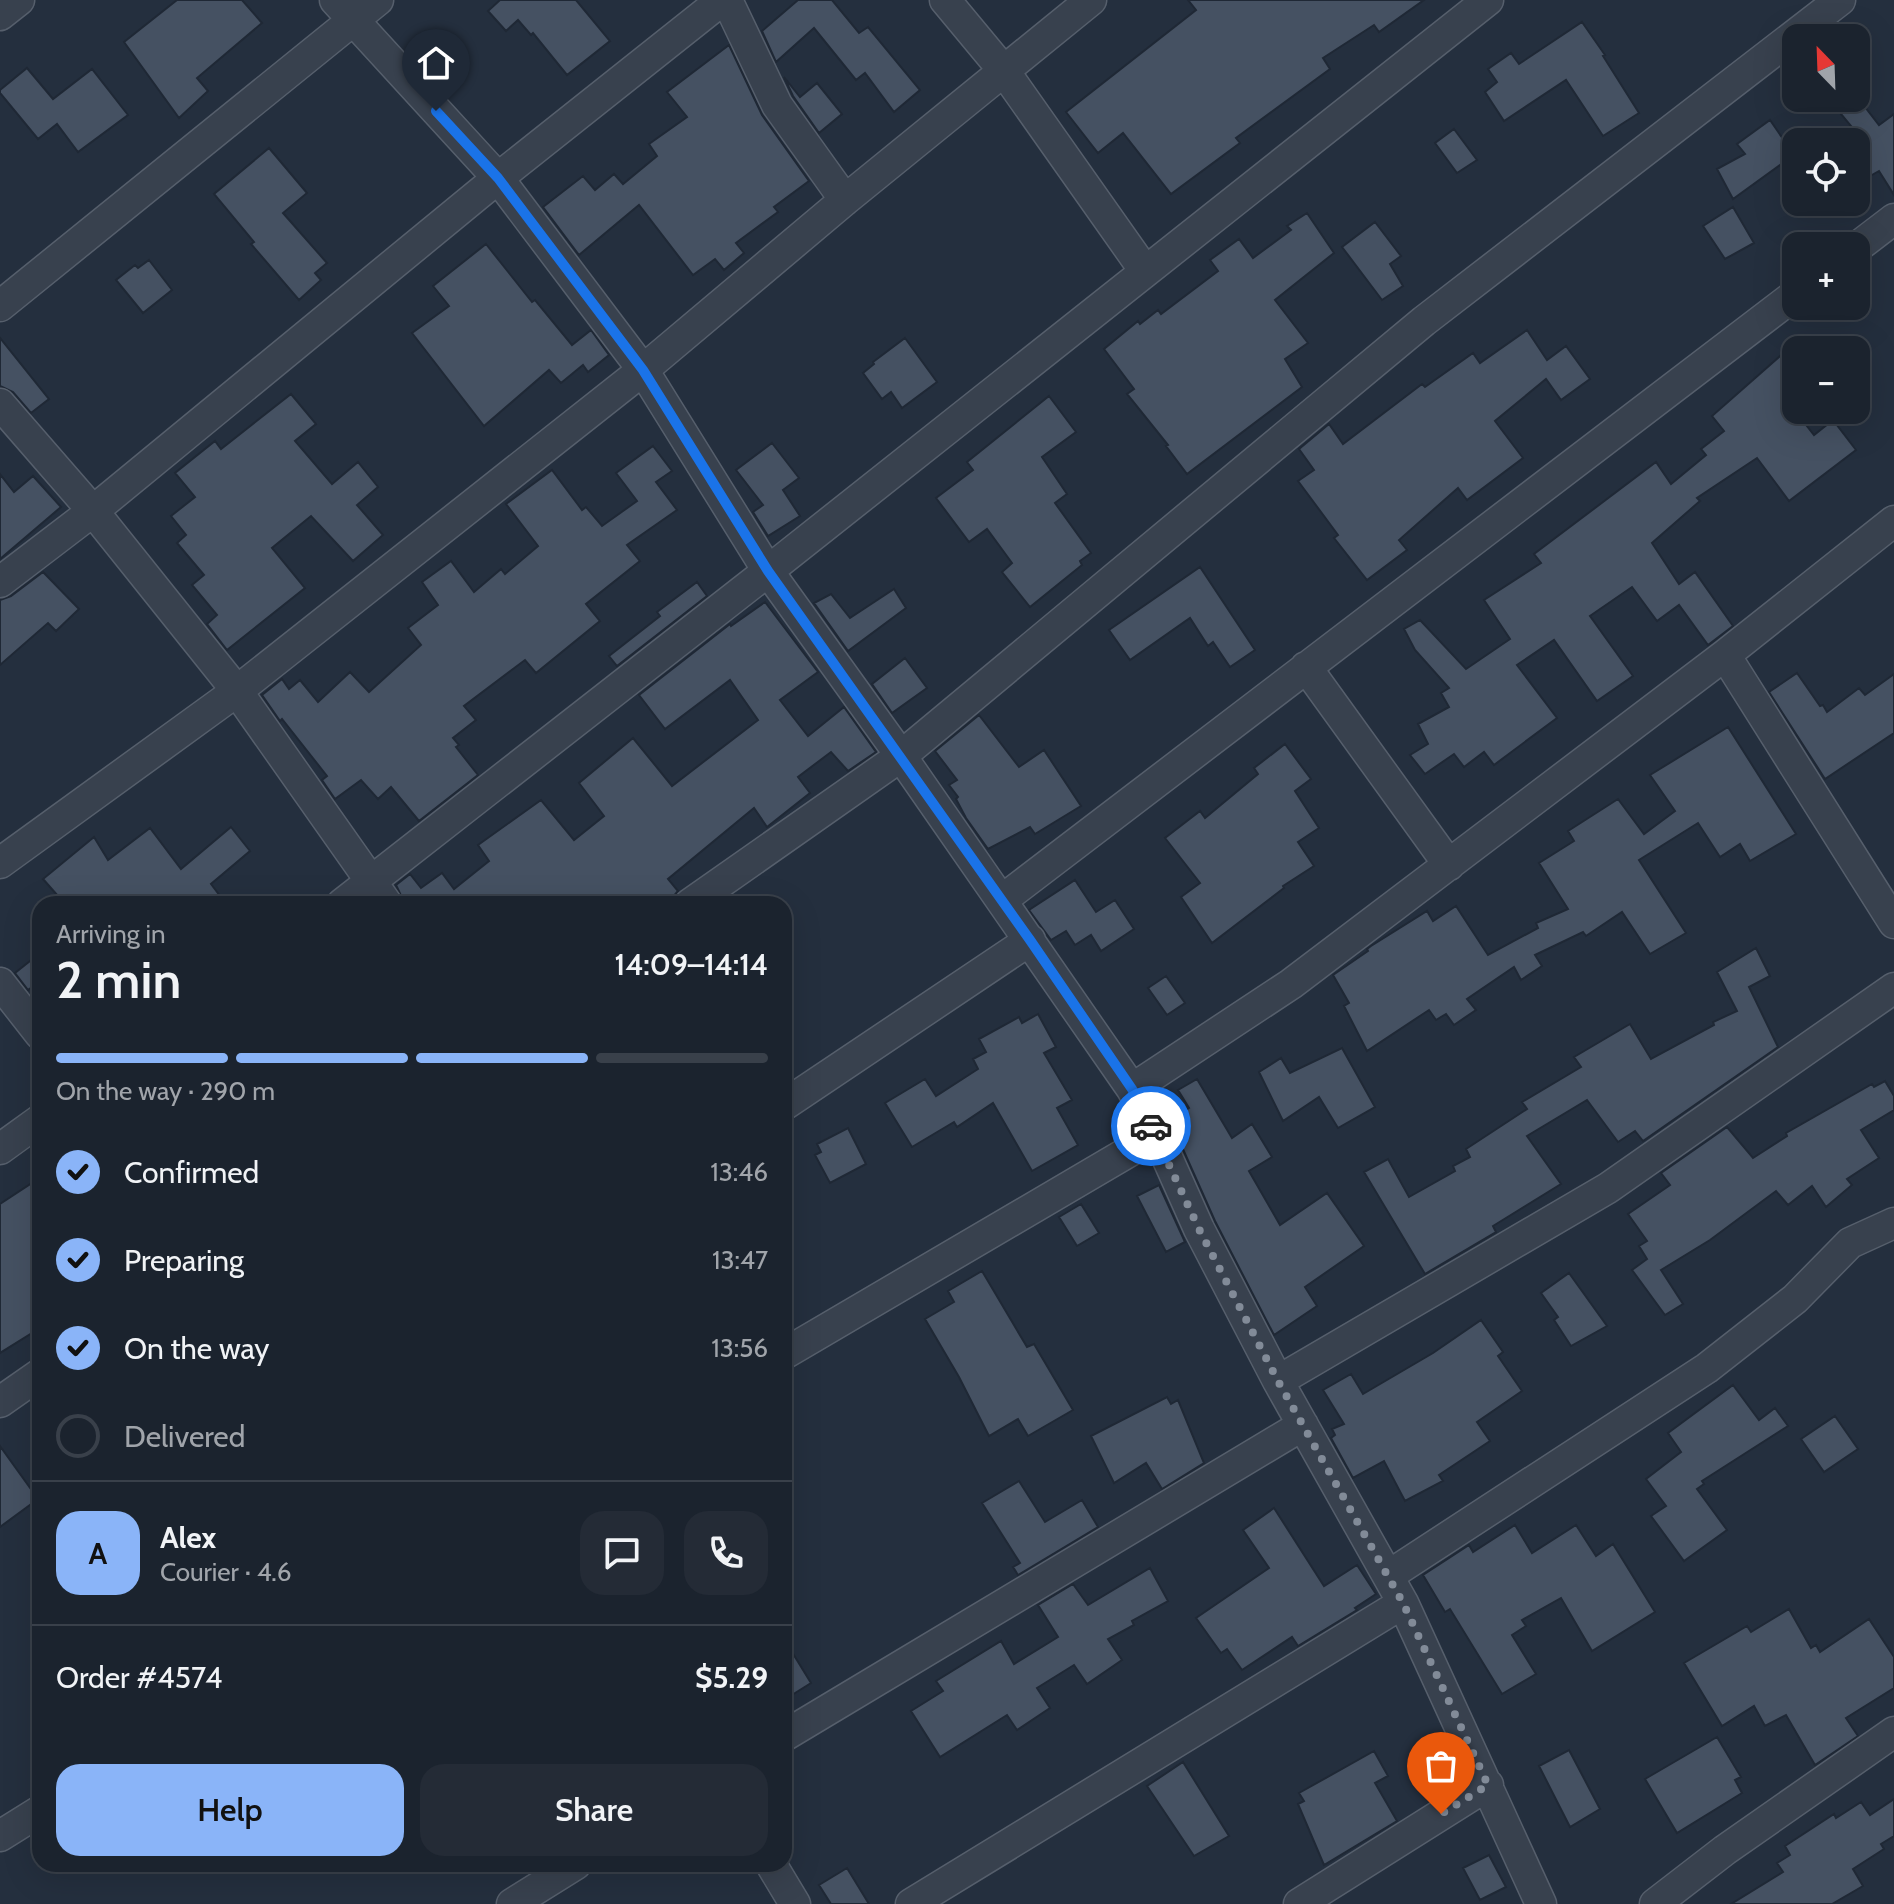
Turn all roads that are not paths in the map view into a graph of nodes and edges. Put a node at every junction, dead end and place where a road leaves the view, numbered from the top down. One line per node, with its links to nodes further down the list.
1 (19, 0): 9 (street)
2 (378, 0): 8 (street)
3 (724, 0): 11 (street); 12 (street)
4 (945, 0): 10 (street)
5 (1091, 0): 10 (street)
6 (1488, 0): 15 (street)
7 (1840, 0): 27 (street)
8 (344, 11): 11 (street); 17 (street)
9 (0, 15)
10 (1004, 71): 12 (street); 15 (street)
11 (498, 178): 18 (street); 20 (street)
12 (845, 200): 18 (street)
13 (1894, 219): 14 (street)
14 (1870, 237)
15 (1145, 271): 22 (street)
16 (1782, 305): 25 (street)
17 (0, 306)
18 (643, 370): 22 (street); 26 (street)
19 (0, 404): 20 (street)
20 (93, 511): 23 (street); 26 (street)
21 (1894, 521): 24 (street)
22 (768, 571): 27 (street); 30 (street)
23 (0, 582)
24 (1725, 655): 29 (street); 33 (street)
25 (1306, 667): 29 (street); 32 (street)
26 (237, 691): 28 (street); 30 (street)
27 (901, 756): 31 (street); 32 (street)
28 (0, 863)
29 (1449, 865): 38 (street)
30 (379, 894)
31 (701, 896)
32 (1002, 900): 34 (street)
33 (1894, 923)
34 (1030, 940): 38 (street); 39 (street)
35 (0, 983): 37 (street)
36 (1894, 988): 46 (street)
37 (32, 1024)
38 (1132, 1089): 41 (street)
39 (792, 1100)
40 (32, 1126): 42 (street)
41 (1157, 1135): 44 (street); 46 (street)
42 (0, 1149)
43 (1894, 1223): 49 (street)
44 (792, 1349)
45 (32, 1380): 47 (street)
46 (1278, 1381): 48 (street)
47 (0, 1402)
48 (1303, 1425): 49 (street); 51 (street)
49 (1388, 1576): 50 (street)
50 (1403, 1603): 53 (street); 60 (street)
51 (792, 1731)
52 (1894, 1732): 63 (street)
53 (1488, 1785): 61 (street); 62 (street)
54 (32, 1816): 55 (street)
55 (0, 1836)
56 (563, 1872): 58 (street)
57 (776, 1872): 59 (street)
58 (512, 1904)
59 (795, 1904)
60 (911, 1904)
61 (1299, 1904)
62 (1541, 1904)
63 (1655, 1904)

